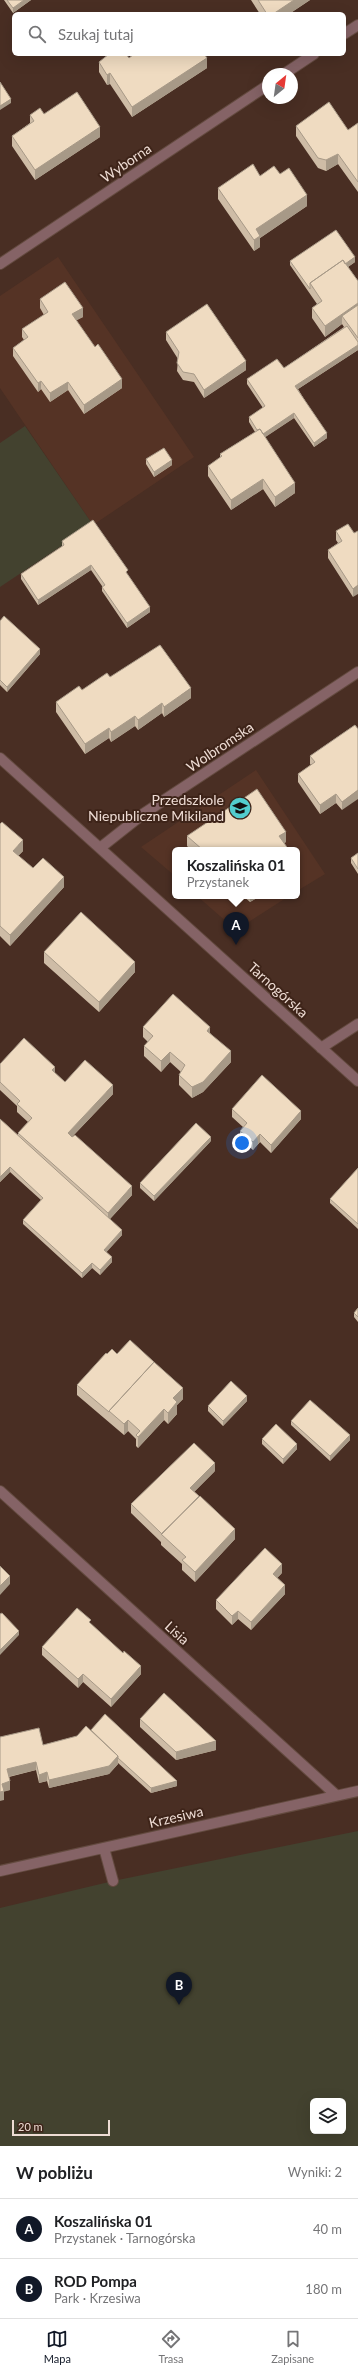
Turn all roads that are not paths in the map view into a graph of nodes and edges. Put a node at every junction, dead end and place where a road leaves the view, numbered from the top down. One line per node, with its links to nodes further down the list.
1 (358, 25): 2 (street)
2 (346, 33)
3 (311, 56): 4 (street)
4 (293, 68)
5 (262, 89): 6 (street, Wyborna)
6 (0, 264)
7 (358, 672): 9 (street, Wolbromska)
8 (0, 758): 9 (street, Tarnogórska)
9 (100, 848): 11 (street, Tarnogórska)
10 (358, 1024): 11 (street)
11 (321, 1048): 12 (street, Tarnogórska)
12 (358, 1081)
13 (0, 1491): 15 (street, Lisia)
14 (358, 1791): 15 (street, Krzesiwa)
15 (336, 1795): 16 (street, Krzesiwa)
16 (104, 1848): 17 (street, Krzesiwa); 18 (street)
17 (0, 1871)
18 (113, 1881)

